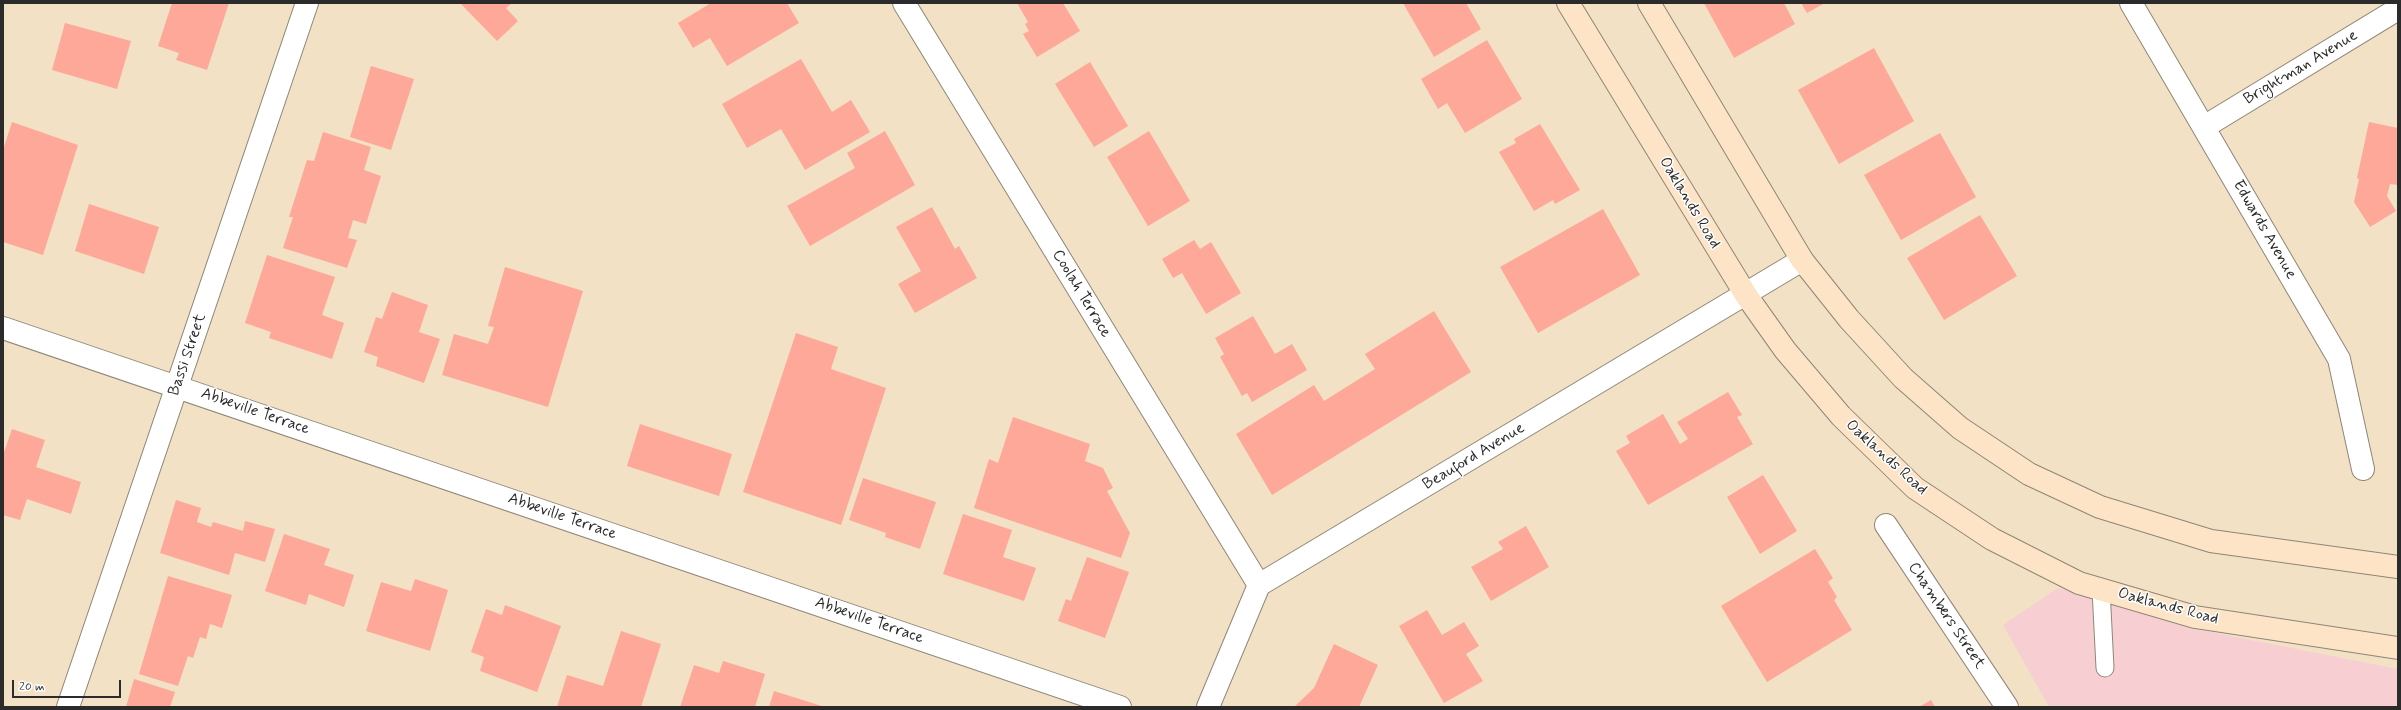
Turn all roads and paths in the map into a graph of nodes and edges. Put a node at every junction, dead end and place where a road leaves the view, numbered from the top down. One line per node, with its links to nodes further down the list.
1 (307, 3): 11 (street, Bassi Street)
2 (904, 3): 15 (street, Coolah Terrace)
3 (1568, 3): 9 (main road, Oaklands Road)
4 (1649, 3): 8 (main road)
5 (2131, 3): 7 (street, Edwards Avenue)
6 (2398, 9): 7 (street, Brightman Avenue)
7 (2204, 127): 12 (street, Edwards Avenue)
8 (1802, 260): 9 (street, Beauford Avenue); 14 (main road)
9 (1746, 295): 15 (street, Beauford Avenue); 16 (main road, Oaklands Road)
10 (3, 328): 11 (street, Abbeville Terrace)
11 (177, 386): 19 (street, Bassi Street); 20 (street, Abbeville Terrace)
12 (2363, 469)
13 (1886, 526): 22 (street, Chambers Street)
14 (2398, 567)
15 (1259, 585): 21 (street)
16 (2101, 589): 17 (main road, Oaklands Road); 18 (lane)
17 (2398, 648)
18 (2105, 668)
19 (68, 707)
20 (1120, 707)
21 (1208, 707)
22 (2007, 707)

